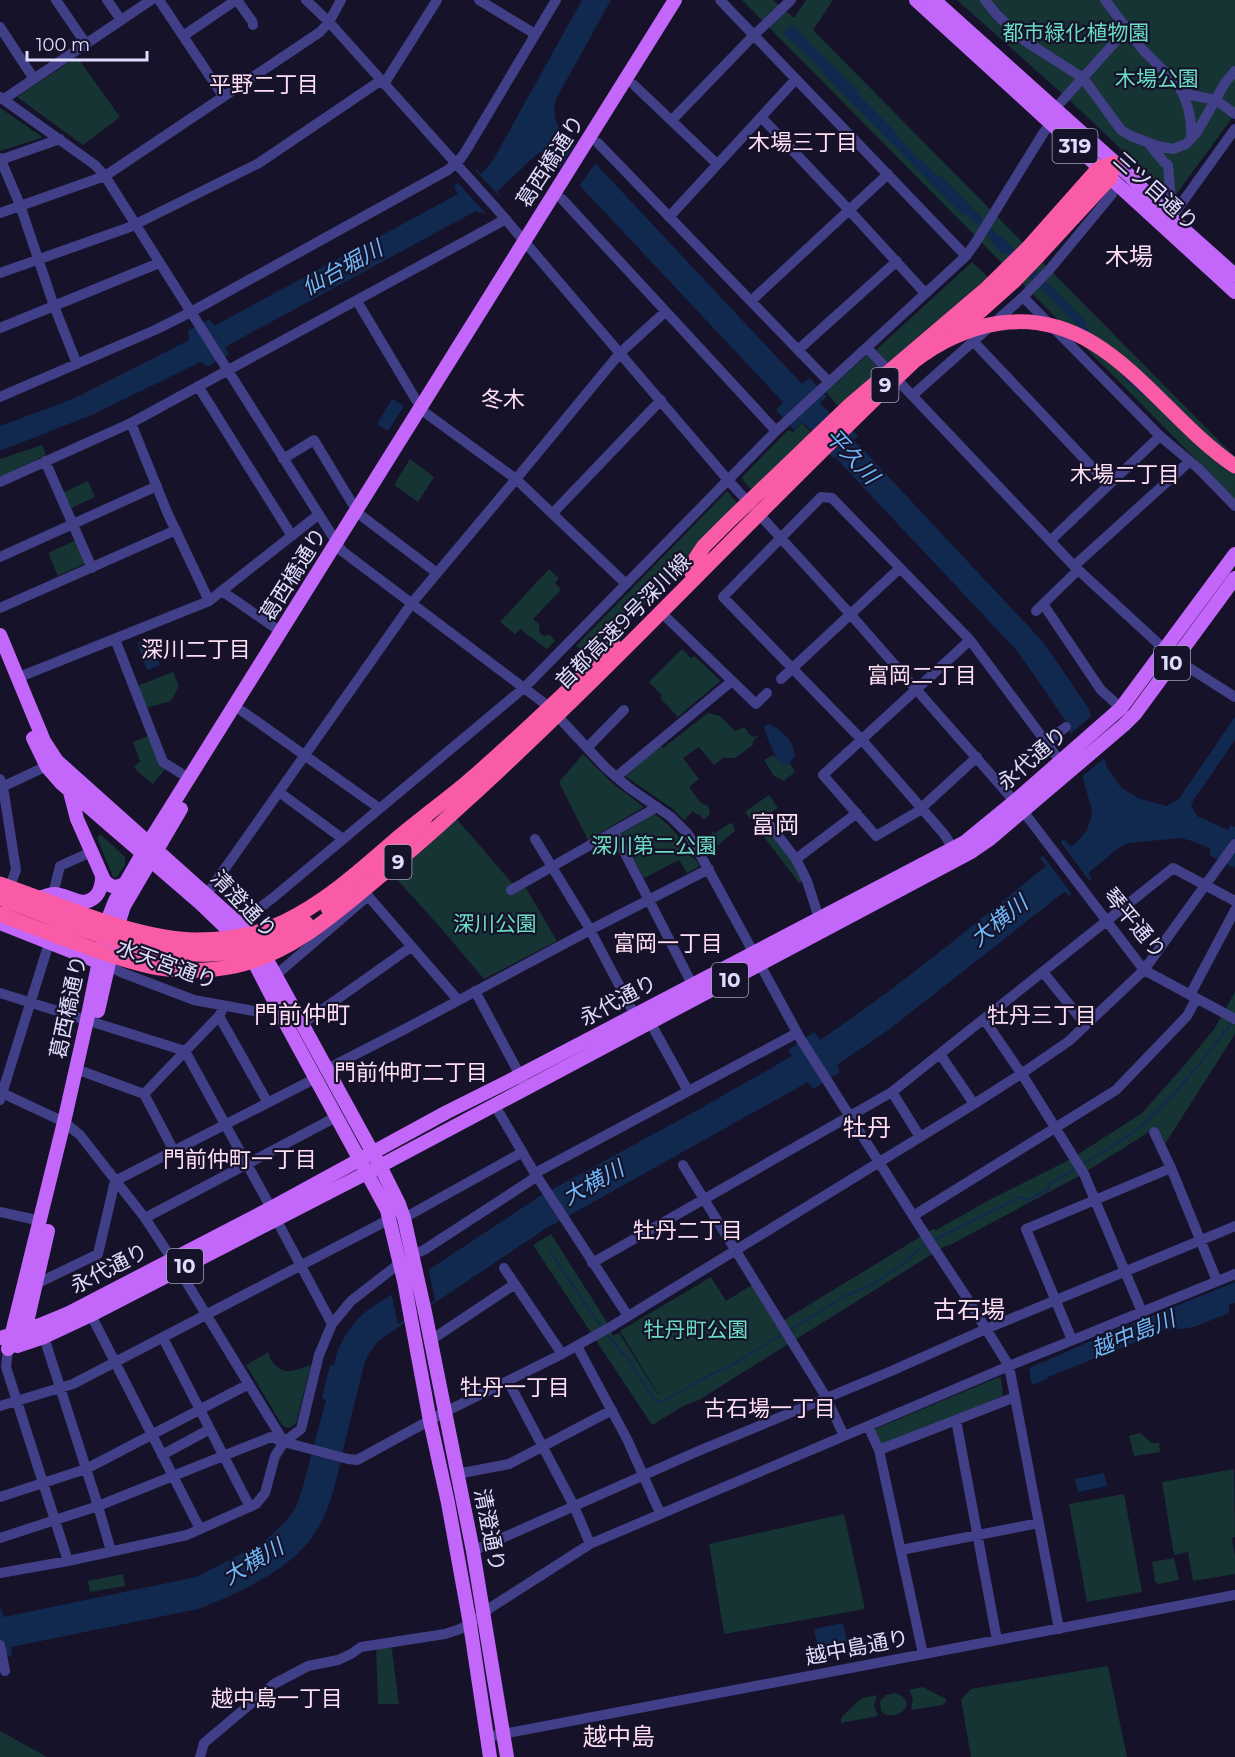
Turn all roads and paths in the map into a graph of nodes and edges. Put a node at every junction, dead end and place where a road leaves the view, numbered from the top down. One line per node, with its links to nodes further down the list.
1 (56, 0): 27 (street)
2 (108, 0): 19 (street)
3 (151, 0): 19 (street)
4 (159, 0): 26 (street)
5 (236, 0): 21 (street); 26 (street)
6 (306, 0): 20 (street, 琴平通り)
7 (341, 0): 20 (street)
8 (437, 0): 32 (street)
9 (479, 0): 24 (street)
10 (556, 0): 24 (street)
11 (675, 0): 46 (main road, 葛西橋通り)
12 (685, 0): 33 (main road, 葛西橋通り)
13 (720, 0): 25 (street)
14 (791, 0): 25 (street)
15 (916, 0): 38 (main road, 三ツ目通り / 319)
16 (934, 0): 38 (main road, 三ツ目通り / 319)
17 (985, 0): 29 (street)
18 (1105, 0): 23 (street)
19 (121, 20): 27 (street)
20 (329, 22): 32 (street, 琴平通り); 35 (street)
21 (253, 25)
22 (0, 27): 30 (street)
23 (1126, 30): 29 (street); 34 (street)
24 (535, 34): 50 (street)
25 (754, 35): 31 (street); 41 (street)
26 (183, 36): 35 (street)
27 (86, 44): 30 (street)
28 (1235, 71): 37 (street)
29 (1083, 78): 38 (street); 45 (street)
30 (34, 79): 36 (street)
31 (796, 79): 40 (street); 54 (street)
32 (382, 82): 50 (street, 琴平通り); 65 (street)
33 (634, 85): 41 (street); 46 (main road, 葛西橋通り)
34 (1179, 86): 37 (street); 44 (street)
35 (223, 96): 55 (street)
36 (2, 98): 43 (street)
37 (1216, 100): 39 (street); 44 (street)
38 (1057, 113): 49 (main road, 三ツ目通り / 319); 53 (main road, 三ツ目通り / 319); 68 (street)
39 (1235, 114)
40 (761, 117): 51 (street); 60 (street)
41 (672, 120): 51 (street)
42 (1235, 129): 63 (street)
43 (60, 139): 48 (street); 55 (street)
44 (1191, 139): 47 (street)
45 (1143, 140): 47 (street); 52 (street)
46 (591, 147): 56 (main road, 葛西橋通り); 62 (street)
47 (1175, 148): 52 (street)
48 (1, 159): 59 (street)
49 (1114, 163): 53 (highway); 63 (main road, 三ツ目通り / 319)
50 (455, 164): 64 (street, 琴平通り); 80 (street)
51 (717, 164): 62 (street)
52 (1168, 165): 58 (street)
53 (1104, 173): 67 (highway); 74 (main road, 三ツ目通り / 319); 76 (street)
54 (888, 174): 60 (street); 68 (street)
55 (105, 176): 59 (street); 65 (street)
56 (566, 183): 57 (main road, 葛西橋通り); 66 (main road, 葛西橋通り)
57 (562, 199): 66 (main road, 葛西橋通り); 81 (street)
58 (1171, 201)
59 (20, 206): 61 (street); 69 (street)
60 (849, 210): 70 (street); 78 (street)
61 (0, 213)
62 (669, 216): 78 (street)
63 (1171, 218): 73 (main road, 三ツ目通り / 319)
64 (506, 219): 66 (street, 琴平通り); 77 (street)
65 (135, 225): 69 (street); 71 (street)
66 (527, 245): 86 (street, 琴平通り); 94 (main road, 葛西橋通り)
67 (1033, 252): 123 (highway, bridge); 140 (highway, bridge)
68 (966, 256): 75 (street)
69 (39, 260): 72 (street); 79 (street)
70 (897, 261): 75 (street); 85 (street)
71 (159, 263): 79 (street); 80 (street)
72 (0, 273)
73 (1235, 275)
74 (1235, 292)
75 (925, 293): 84 (street)
76 (1023, 297): 83 (street); 97 (street)
77 (357, 301): 88 (street); 94 (street)
78 (751, 301): 85 (street)
79 (54, 306): 82 (street); 87 (street)
80 (191, 312): 87 (street); 88 (street)
81 (665, 312): 86 (street); 96 (street)
82 (0, 328)
83 (973, 341): 91 (street); 105 (street)
84 (867, 348): 90 (street); 91 (street)
85 (798, 350): 90 (street)
86 (620, 353): 93 (street, 琴平通り); 102 (street)
87 (77, 364): 92 (street)
88 (227, 370): 89 (street); 98 (street)
89 (198, 386): 95 (street); 113 (street)
90 (825, 386): 96 (street)
91 (913, 395): 115 (street)
92 (0, 396)
93 (661, 400): 103 (street, 琴平通り); 109 (street)
94 (424, 410): 102 (street); 108 (main road, 葛西橋通り)
95 (131, 423): 99 (street); 106 (street)
96 (776, 431): 103 (street)
97 (1160, 436): 100 (street); 105 (street)
98 (283, 459): 108 (street); 110 (street)
99 (45, 461): 104 (street); 111 (street)
100 (1190, 461): 107 (street); 121 (street)
101 (1235, 465): 123 (highway, 首都高速9号深川線 / 9, bridge); 140 (highway, 首都高速9号深川線 / 9, bridge)
102 (516, 479): 109 (street); 122 (street)
103 (728, 480): 114 (street, 琴平通り); 125 (street)
104 (0, 482)
105 (1109, 485): 115 (street)
106 (158, 486): 111 (street); 112 (street)
107 (1235, 506)
108 (360, 513): 116 (main road, 葛西橋通り); 122 (street)
109 (553, 513): 125 (street)
110 (318, 515): 113 (street); 116 (street)
111 (72, 524): 118 (street); 119 (street)
112 (176, 530): 119 (street); 127 (street)
113 (292, 536): 126 (street)
114 (781, 537): 120 (street); 130 (street, 琴平通り); 139 (street)
115 (1050, 542): 121 (street)
116 (339, 548): 128 (street); 132 (main road, 葛西橋通り); 150 (main road, 葛西橋通り)
117 (1235, 554): 136 (main road, 永代通り / 10)
118 (0, 557)
119 (92, 568): 129 (street)
120 (900, 568): 130 (street); 134 (street)
121 (1076, 568): 136 (street); 148 (street)
122 (437, 573): 128 (street)
123 (692, 573): 184 (highway, 首都高速9号深川線 / 9, bridge)
124 (1235, 578): 138 (main road, 永代通り / 10)
125 (625, 583): 144 (street)
126 (222, 591): 127 (street); 132 (street)
127 (209, 601): 133 (street)
128 (412, 603): 144 (street); 156 (street)
129 (0, 608)
130 (851, 615): 139 (street); 145 (street, 琴平通り)
131 (668, 619): 143 (street)
132 (281, 632): 161 (main road, 葛西橋通り)
133 (115, 639): 141 (street); 161 (street)
134 (970, 640): 145 (street); 154 (street)
135 (1, 641): 141 (main road, 清澄通り)
136 (1165, 648): 138 (street); 148 (main road, 永代通り / 10)
137 (0, 658): 159 (main road, 清澄通り)
138 (1175, 659): 147 (street); 165 (main road, 永代通り / 10)
139 (792, 669): 142 (street); 153 (street)
140 (600, 675): 206 (highway, 首都高速9号深川線 / 9, bridge)
141 (17, 678): 159 (main road, 清澄通り)
142 (781, 679)
143 (732, 681): 146 (street); 160 (street)
144 (525, 687): 151 (street); 167 (street)
145 (917, 689): 153 (street); 157 (street, 琴平通り)
146 (767, 693)
147 (1235, 697)
148 (1121, 708): 158 (main road, 永代通り / 10)
149 (624, 710): 155 (street)
150 (242, 711): 156 (street); 176 (main road, 葛西橋通り)
151 (554, 711): 155 (street); 193 (street)
152 (1066, 727): 154 (street)
153 (862, 740): 168 (street); 169 (street)
154 (1046, 742): 158 (street)
155 (587, 748): 160 (street)
156 (305, 755): 164 (street); 167 (street)
157 (977, 757): 165 (street, 琴平通り); 168 (street)
158 (1060, 761): 165 (main road, 永代通り / 10)
159 (52, 764): 162 (street); 163 (main road, 清澄通り); 176 (main road, 清澄通り)
160 (616, 777): 166 (street)
161 (190, 778): 176 (main road, 葛西橋通り)
162 (1, 785): 184 (street)
163 (70, 792): 176 (main road, 清澄通り); 177 (main road)
164 (279, 792): 172 (street); 189 (street)
165 (1019, 806): 175 (main road, 永代通り / 10); 198 (street, 琴平通り); 204 (main road, 永代通り / 10)
166 (657, 807): 171 (street); 180 (street)
167 (380, 808): 172 (street)
168 (921, 808): 169 (street); 175 (street)
169 (857, 813): 178 (street)
170 (765, 819): 178 (street)
171 (614, 832): 179 (street); 190 (street)
172 (343, 839): 200 (street)
173 (535, 839): 179 (street)
174 (1235, 844): 183 (street)
175 (953, 848): 196 (main road, 永代通り / 10)
176 (150, 851): 182 (main road, 葛西橋通り); 189 (main road, 清澄通り); 205 (main road, 葛西橋通り)
177 (92, 852): 181 (main road); 187 (street)
178 (796, 860): 196 (street)
179 (552, 866): 185 (street); 201 (street)
180 (709, 869): 190 (street); 204 (street)
181 (102, 877): 182 (main road); 187 (main road)
182 (124, 884): 197 (main road, 葛西橋通り)
183 (1205, 886): 191 (street); 198 (street); 207 (street)
184 (2, 888): 186 (main road, 水天宮通り)
185 (512, 890)
186 (24, 892): 188 (main road, 水天宮通り); 205 (main road)
187 (53, 894): 188 (main road)
188 (39, 898): 197 (main road, 水天宮通り)
189 (203, 898): 200 (main road, 清澄通り)
190 (649, 899): 201 (street); 210 (street)
191 (1235, 901)
192 (0, 905): 206 (highway, bridge)
193 (336, 905)
194 (1235, 910): 213 (street)
195 (0, 914): 206 (highway, 首都高速9号深川線 / 9, bridge)
196 (819, 918): 204 (main road, 永代通り / 10)
197 (107, 921): 205 (main road, 葛西橋通り)
198 (1107, 921): 207 (street, 琴平通り); 208 (street)
199 (0, 924): 202 (main road, 水天宮通り)
200 (232, 925): 209 (main road, 清澄通り); 216 (main road, 清澄通り)
201 (590, 930): 211 (street); 220 (street)
202 (49, 943): 205 (main road, 水天宮通り); 215 (street)
203 (411, 947): 209 (street); 214 (street); 222 (street)
204 (757, 958): 210 (main road, 永代通り / 10); 220 (main road, 永代通り / 10); 224 (street)
205 (103, 960): 217 (street, 水天宮通り); 221 (main road, 葛西橋通り)
206 (168, 970)
207 (1144, 970): 213 (street, 琴平通り); 223 (street)
208 (1043, 972): 218 (street); 223 (street)
209 (276, 975): 216 (main road, 清澄通り)
210 (692, 984): 220 (main road, 永代通り / 10)
211 (475, 991): 214 (street); 231 (street)
212 (0, 993): 215 (street)
213 (1193, 997): 219 (street, 琴平通り); 243 (street)
214 (458, 1000): 227 (street)
215 (29, 1002): 221 (street); 235 (street)
216 (283, 1004): 217 (street, 水天宮通り); 222 (main road, 清澄通り); 230 (main road, 清澄通り)
217 (222, 1011): 225 (street); 236 (street)
218 (984, 1019): 226 (street); 229 (street)
219 (1235, 1019)
220 (642, 1021): 231 (main road, 永代通り / 10); 232 (street)
221 (92, 1022): 225 (street); 228 (main road, 葛西橋通り)
222 (302, 1024): 227 (main road, 清澄通り)
223 (1085, 1024): 229 (street)
224 (798, 1036): 232 (street); 239 (street)
225 (185, 1051): 234 (street); 242 (street)
226 (940, 1054): 233 (street); 238 (street)
227 (327, 1069): 248 (main road, 清澄通り)
228 (80, 1071): 234 (street); 241 (main road, 葛西橋通り)
229 (1021, 1074): 238 (street); 243 (street)
230 (316, 1078): 236 (street); 240 (main road, 清澄通り)
231 (524, 1081): 237 (main road, 永代通り / 10); 248 (main road, 永代通り / 10)
232 (688, 1091): 254 (street)
233 (892, 1092): 239 (street); 245 (street)
234 (144, 1094): 246 (street)
235 (0, 1095): 241 (street)
236 (268, 1104): 242 (street)
237 (494, 1104): 247 (street); 248 (main road, 永代通り / 10)
238 (974, 1104): 245 (street)
239 (850, 1116): 249 (street); 256 (street)
240 (336, 1118): 250 (street); 252 (main road, 清澄通り)
241 (68, 1125): 255 (street); 263 (main road, 葛西橋通り); 278 (main road, 葛西橋通り)
242 (226, 1125): 246 (street); 250 (street)
243 (1055, 1127): 257 (street); 260 (street)
244 (1154, 1132): 253 (street)
245 (920, 1137): 249 (street)
246 (174, 1151): 255 (street)
247 (521, 1153): 254 (street); 262 (street)
248 (376, 1159): 252 (main road, 永代通り / 10); 262 (main road, 清澄通り)
249 (878, 1162): 260 (street); 266 (street)
250 (247, 1164): 259 (street); 261 (street)
251 (682, 1165): 256 (street)
252 (363, 1166): 259 (main road, 永代通り / 10); 262 (main road, 清澄通り)
253 (1171, 1168): 257 (street); 265 (street)
254 (536, 1177): 267 (street); 269 (street)
255 (115, 1180): 261 (street); 278 (street)
256 (704, 1199): 266 (street); 269 (street)
257 (1095, 1200): 273 (street); 279 (street)
258 (0, 1212): 263 (street)
259 (274, 1213): 270 (main road, 永代通り / 10); 271 (street)
260 (913, 1216): 286 (street)
261 (145, 1218): 270 (street)
262 (397, 1219): 267 (main road, 清澄通り); 268 (main road, 清澄通り); 271 (street)
263 (41, 1221): 291 (main road, 葛西橋通り)
264 (1235, 1226): 265 (street)
265 (1200, 1240): 273 (street); 276 (street)
266 (735, 1250): 283 (street); 299 (street)
267 (412, 1255): 275 (main road, 清澄通り)
268 (400, 1263): 275 (main road, 清澄通り); 285 (street)
269 (592, 1263): 283 (street)
270 (176, 1264): 281 (main road, 永代通り / 10); 282 (street); 284 (main road, 永代通り / 10)
271 (301, 1267): 282 (street); 285 (street)
272 (504, 1268): 277 (street)
273 (1125, 1272): 279 (street); 280 (street)
274 (1235, 1274): 276 (street)
275 (410, 1279): 289 (main road, 清澄通り); 307 (main road, 清澄通り)
276 (1217, 1281): 280 (street)
277 (515, 1284): 289 (street); 293 (street)
278 (34, 1290): 284 (main road); 291 (main road, 葛西橋通り)
279 (1055, 1301): 286 (street); 290 (street)
280 (1142, 1312): 290 (street)
281 (91, 1315): 287 (main road, 永代通り / 10); 294 (street)
282 (206, 1315): 288 (street); 297 (street)
283 (628, 1316): 292 (street)
284 (55, 1319): 287 (main road, 永代通り / 10)
285 (332, 1324): 312 (street)
286 (986, 1329): 295 (street); 299 (street)
287 (42, 1331): 291 (main road, 永代通り / 10); 298 (street)
288 (163, 1338): 294 (street); 303 (street)
289 (431, 1340): 305 (main road, 清澄通り)
290 (1072, 1340): 295 (street)
291 (11, 1341): 301 (street)
292 (577, 1346): 293 (street); 304 (street)
293 (562, 1354): 296 (street)
294 (116, 1361): 298 (street); 310 (street)
295 (1009, 1366): 300 (street); 308 (street)
296 (508, 1381): 305 (street); 313 (street)
297 (249, 1384): 303 (street); 312 (street)
298 (60, 1388): 301 (street); 317 (street)
299 (826, 1397): 311 (street); 319 (street)
300 (1015, 1397): 306 (street); 328 (street)
301 (18, 1401): 302 (street); 321 (street)
302 (0, 1406)
303 (200, 1410): 309 (street); 310 (street)
304 (612, 1410): 313 (street); 319 (street)
305 (445, 1412): 307 (street); 318 (main road, 清澄通り)
306 (956, 1420): 314 (street); 330 (street)
307 (430, 1421): 312 (street); 340 (main road, 清澄通り)
308 (868, 1426): 311 (street); 314 (street)
309 (210, 1429): 315 (street); 316 (street)
310 (152, 1435): 315 (street); 317 (street)
311 (844, 1436): 326 (street)
312 (284, 1443): 316 (street); 325 (street)
313 (542, 1446): 318 (street); 324 (street)
314 (879, 1450): 333 (street)
315 (162, 1455): 320 (street)
316 (224, 1455): 320 (street); 325 (street)
317 (86, 1469): 321 (street); 323 (street)
318 (458, 1474): 335 (main road, 清澄通り)
319 (644, 1474): 324 (street); 326 (street)
320 (172, 1476): 323 (street); 329 (street)
321 (44, 1482): 322 (street); 327 (street)
322 (0, 1497)
323 (98, 1506): 327 (street); 334 (street)
324 (574, 1506): 332 (street); 335 (street)
325 (250, 1507): 329 (street)
326 (660, 1513): 332 (street)
327 (56, 1520): 331 (street); 336 (street)
328 (1039, 1523): 330 (street); 341 (street)
329 (200, 1529): 334 (street)
330 (978, 1534): 333 (street); 342 (street)
331 (0, 1538)
332 (590, 1544): 339 (street)
333 (901, 1550): 344 (street)
334 (111, 1551): 336 (street)
335 (473, 1551): 339 (main road, 清澄通り)
336 (69, 1561): 337 (street)
337 (0, 1573)
338 (1235, 1595): 341 (street, 越中島通り)
339 (487, 1611): 340 (street); 346 (main road, 清澄通り)
340 (470, 1624): 347 (main road, 清澄通り); 348 (street)
341 (1059, 1629): 342 (street, 越中島通り)
342 (997, 1640): 344 (street, 越中島通り)
343 (0, 1645): 345 (street)
344 (923, 1654): 346 (street, 越中島通り)
345 (4, 1671)
346 (504, 1734): 347 (street, 越中島通り); 350 (main road, 清澄通り)
347 (487, 1737): 349 (main road, 清澄通り)
348 (200, 1757)
349 (490, 1757)
350 (507, 1757)

